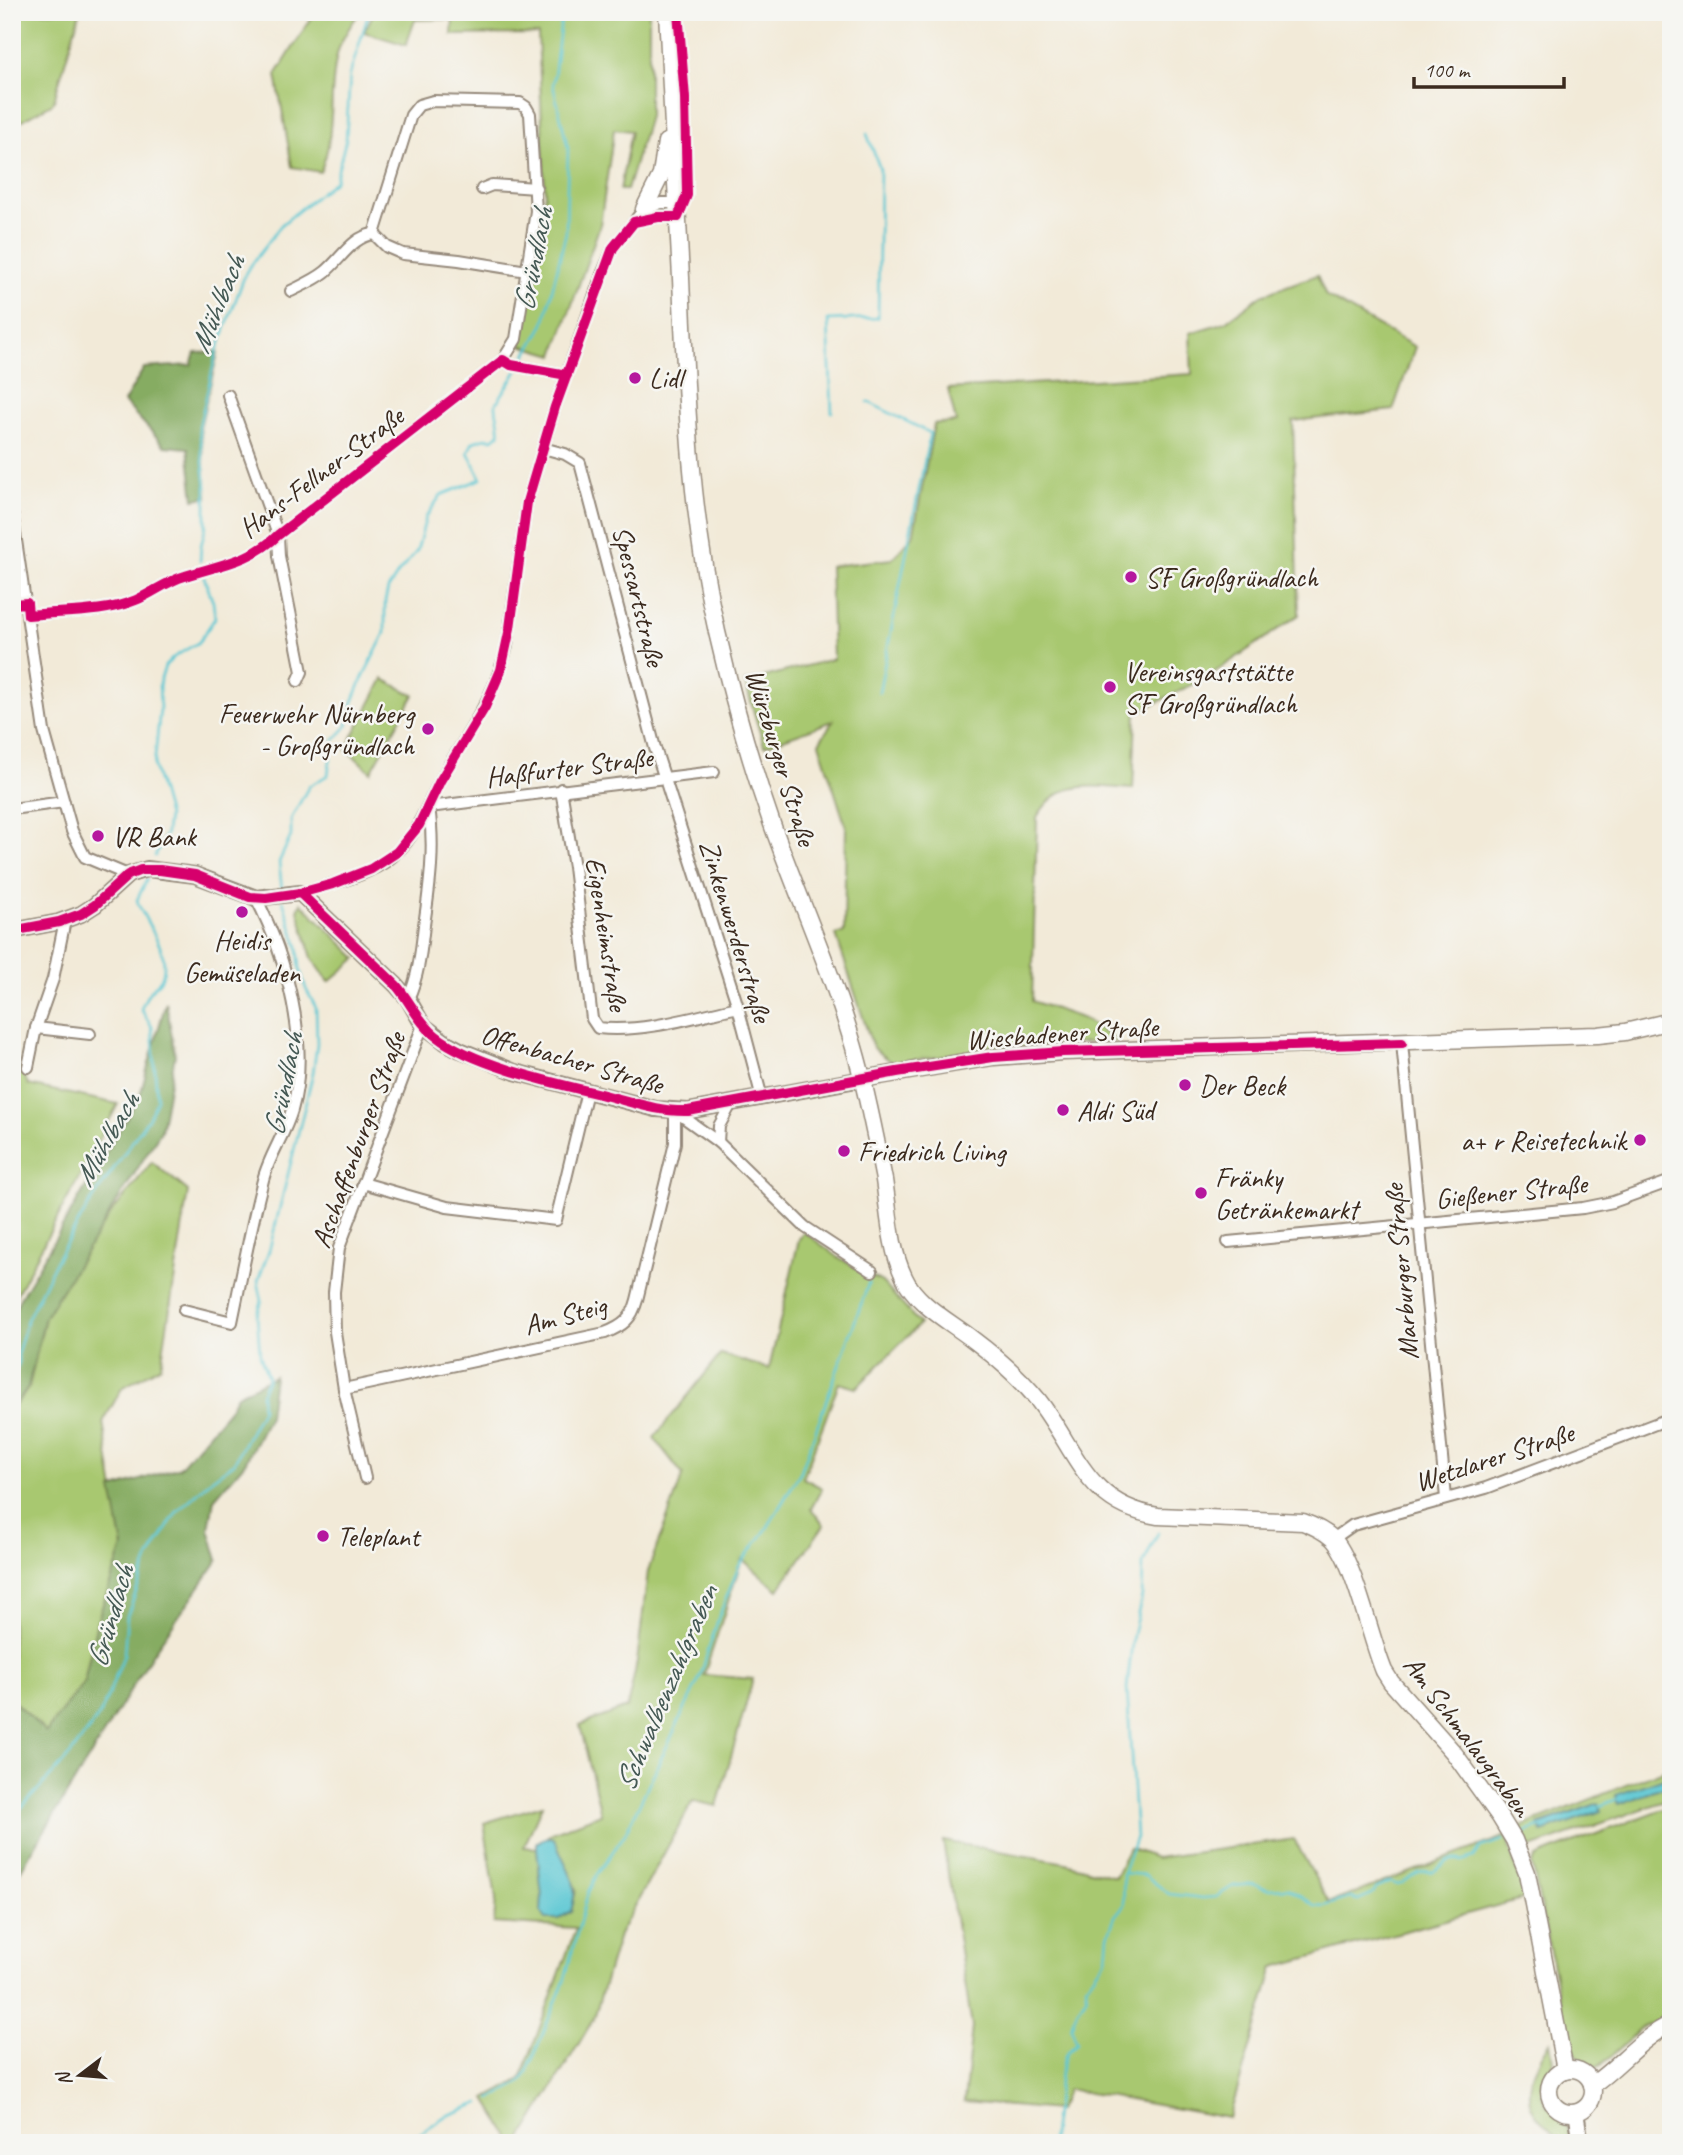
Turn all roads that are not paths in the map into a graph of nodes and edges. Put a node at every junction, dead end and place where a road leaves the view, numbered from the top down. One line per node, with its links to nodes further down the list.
1 (667, 12): 2 (main road, Würzburger Straße)
2 (671, 95): 5 (main road); 6 (main road, Würzburger Straße)
3 (536, 188): 4 (street); 8 (street, Hans-Fellner-Straße); 9 (street, Hans-Fellner-Straße)
4 (482, 189)
5 (645, 209): 6 (street); 7 (street)
6 (678, 210): 7 (street); 42 (main road, Würzburger Straße)
7 (634, 222): 12 (street)
8 (374, 234): 9 (street); 10 (street)
9 (527, 271): 11 (street, Hans-Fellner-Straße)
10 (291, 291)
11 (507, 363): 12 (street); 16 (street, Hans-Fellner-Straße)
12 (566, 375): 14 (street)
13 (228, 395): 16 (street)
14 (543, 449): 22 (street, Spessartstraße); 25 (street)
15 (12, 513): 17 (street)
16 (278, 535): 19 (street, Hans-Fellner-Straße); 20 (street)
17 (27, 603): 18 (street); 19 (street)
18 (12, 604)
19 (28, 615): 24 (street)
20 (298, 681)
21 (714, 772): 22 (street, Haßfurter Straße)
22 (664, 779): 23 (street, Haßfurter Straße); 35 (street, Zinkenwerderstraße)
23 (561, 789): 25 (street, Haßfurter Straße); 35 (street, Eigenheimstraße)
24 (64, 802): 26 (street); 29 (street)
25 (429, 807): 27 (street); 28 (street, Aschaffenburger Straße)
26 (19, 808)
27 (418, 825): 28 (street); 30 (street)
28 (432, 828): 34 (street, Aschaffenburger Straße)
29 (128, 875): 31 (street); 32 (street)
30 (297, 893): 31 (street); 34 (street, Offenbacher Straße)
31 (261, 898): 53 (street)
32 (65, 920): 33 (street); 38 (street)
33 (12, 931)
34 (408, 999): 37 (street, Offenbacher Straße)
35 (738, 1007): 44 (street, Zinkenwerderstraße)
36 (1671, 1021): 40 (main road, Wiesbadener Straße)
37 (424, 1024): 43 (street, Offenbacher Straße); 49 (street, Aschaffenburger Straße)
38 (36, 1027): 39 (street); 41 (street)
39 (90, 1034)
40 (1402, 1042): 42 (main road, Wiesbadener Straße); 50 (street, Marburger Straße)
41 (28, 1067)
42 (862, 1079): 44 (street, Wiesbadener Straße); 58 (main road, Würzburger Straße)
43 (587, 1091): 46 (street, Offenbacher Straße); 49 (street)
44 (762, 1098): 45 (street, Wiesbadener Straße)
45 (731, 1104): 46 (street, Wiesbadener Straße); 47 (street)
46 (681, 1111): 47 (street, Offenbacher Straße); 54 (street, Am Steig)
47 (718, 1142): 52 (street, Offenbacher Straße)
48 (1671, 1181): 50 (street, Gießener Straße)
49 (363, 1183): 54 (street, Aschaffenburger Straße)
50 (1419, 1224): 51 (street, Gießener Straße); 57 (street, Marburger Straße)
51 (1228, 1242)
52 (872, 1271)
53 (184, 1310)
54 (344, 1389): 56 (street, Aschaffenburger Straße)
55 (1671, 1418): 57 (street, Wetzlarer Straße)
56 (365, 1478)
57 (1446, 1498): 58 (street, Wetzlarer Straße)
58 (1333, 1539): 60 (main road, Am Schmalaugraben)
59 (1671, 2024): 61 (main road)
60 (1565, 2070): 61 (main road); 62 (main road)
61 (1592, 2085): 62 (main road)
62 (1576, 2112): 63 (street)
63 (1581, 2143)

